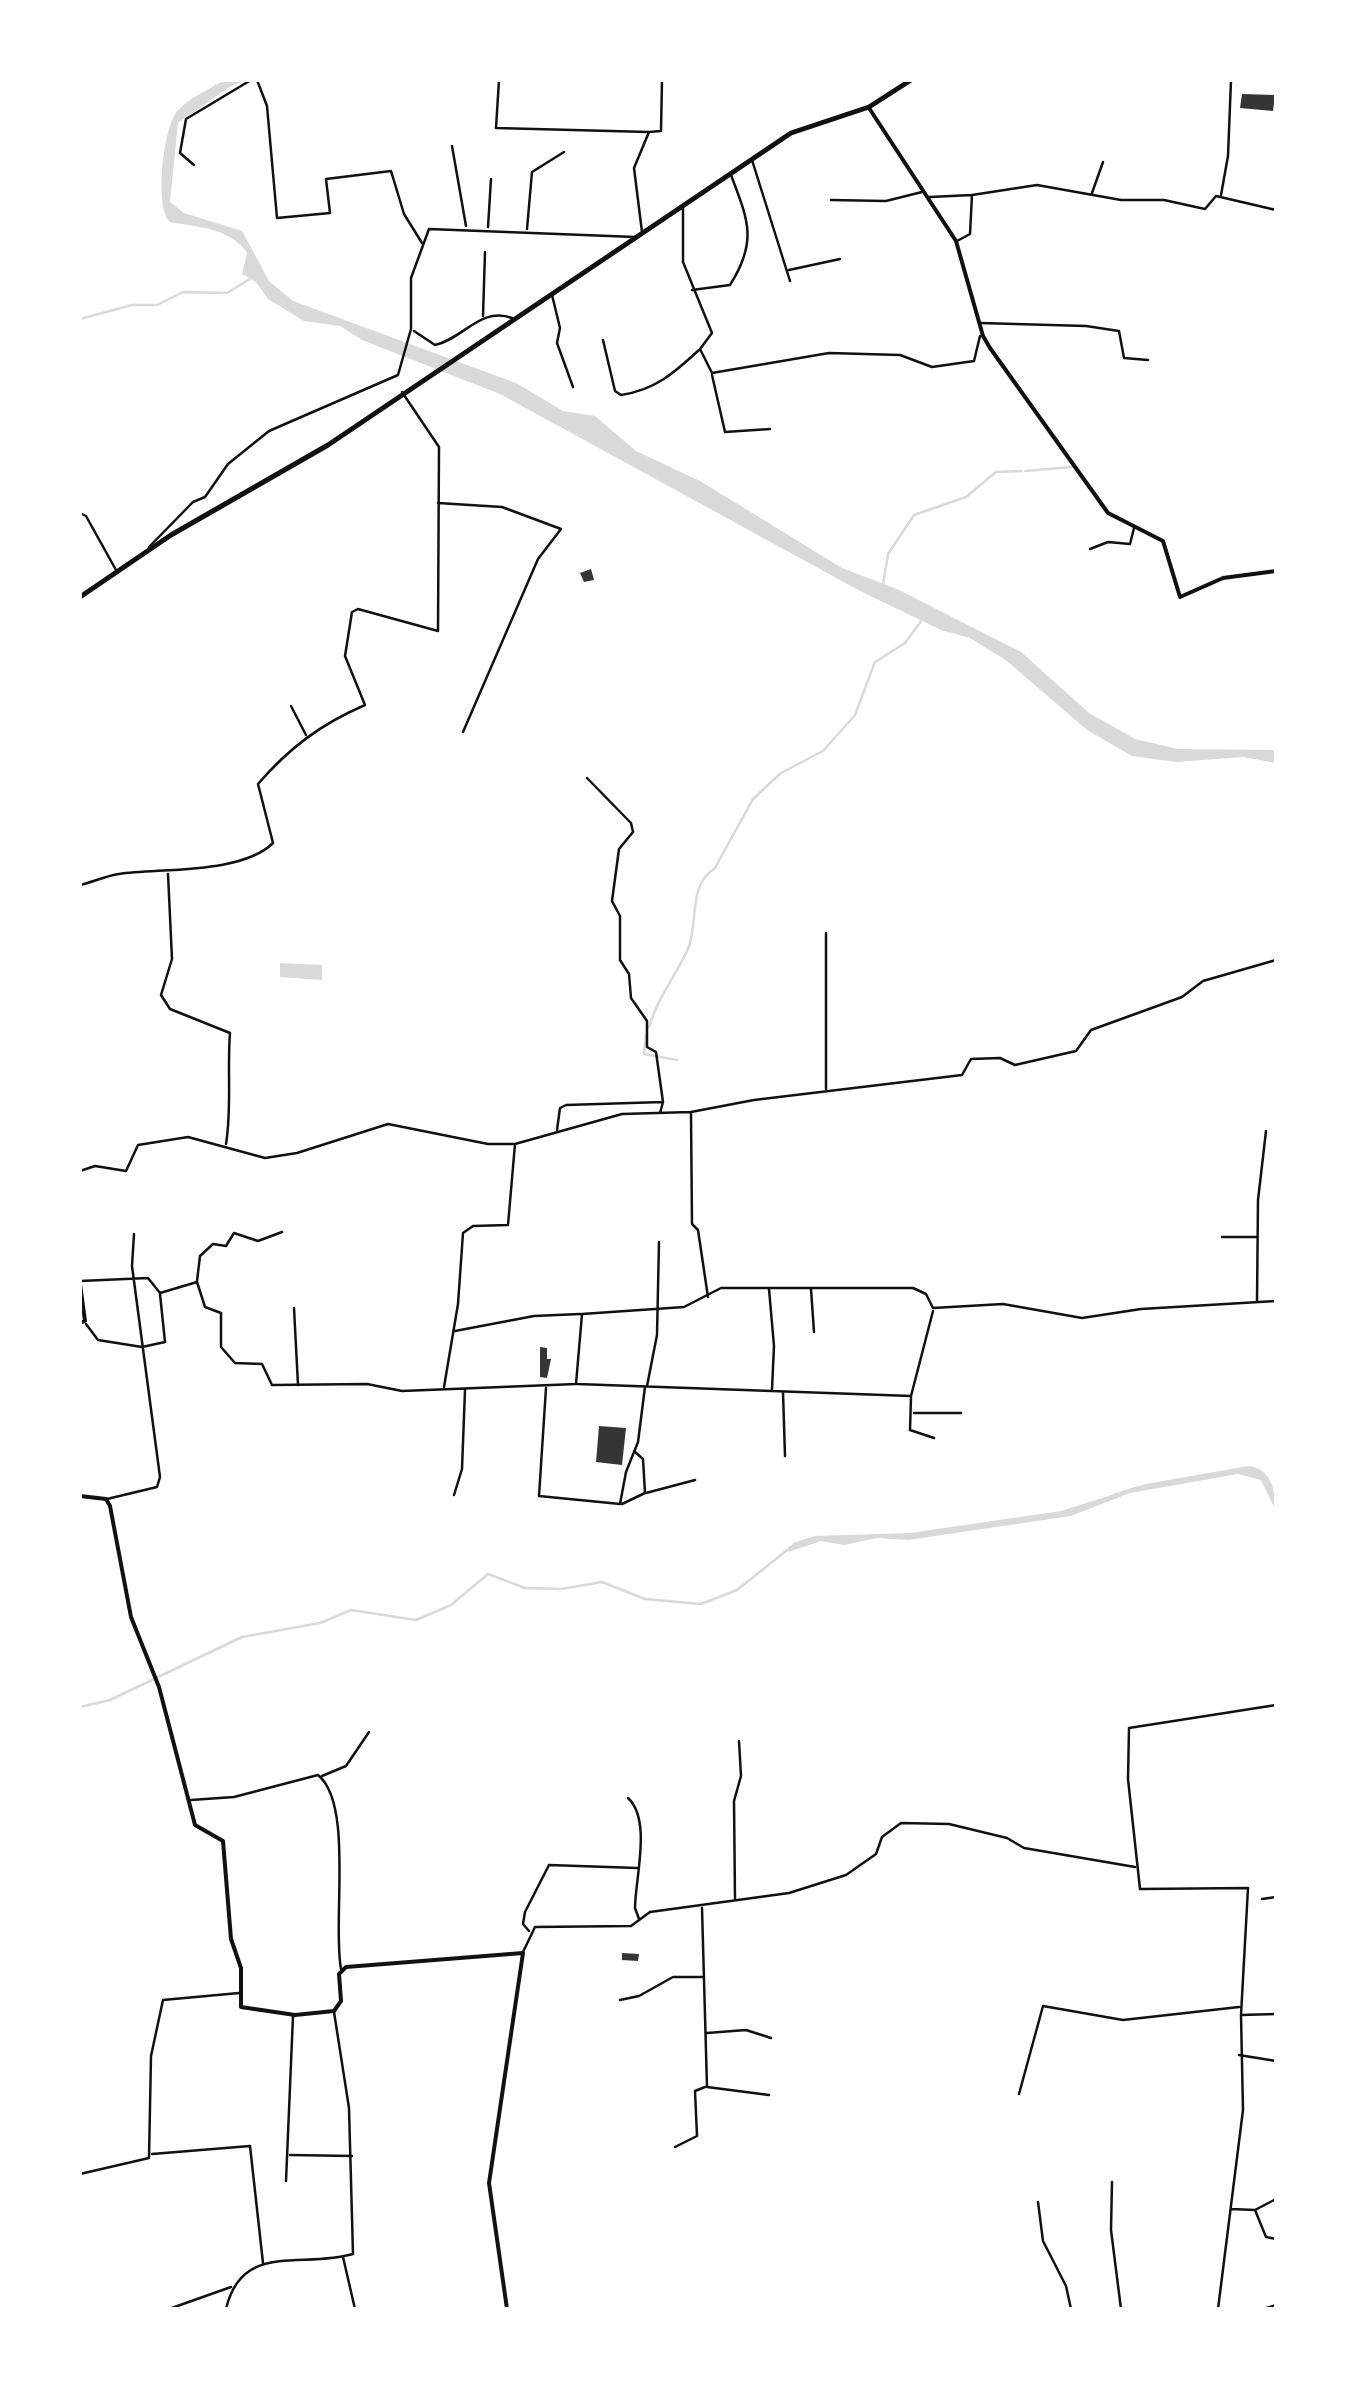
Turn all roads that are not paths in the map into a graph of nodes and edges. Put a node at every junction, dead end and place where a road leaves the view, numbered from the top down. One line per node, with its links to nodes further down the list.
1 (251, 80): 13 (street)
2 (257, 80): 28 (street)
3 (499, 80): 8 (street)
4 (662, 80): 8 (street)
5 (910, 80): 7 (highway)
6 (1231, 80): 19 (street)
7 (869, 107): 11 (highway); 17 (street)
8 (649, 132): 26 (street)
9 (452, 146): 23 (street)
10 (564, 152): 25 (street)
11 (751, 159): 14 (highway); 31 (street)
12 (1102, 162): 16 (street)
13 (194, 165)
14 (730, 173): 21 (highway); 33 (street)
15 (491, 179): 24 (street)
16 (1092, 193): 18 (street); 19 (street)
17 (927, 194): 18 (street); 20 (street); 27 (street)
18 (972, 195): 27 (street)
19 (1220, 196): 22 (street)
20 (831, 200)
21 (683, 205): 26 (highway); 33 (street)
22 (1276, 210)
23 (466, 228): 24 (street); 28 (street)
24 (488, 229): 25 (street)
25 (527, 230): 26 (street)
26 (640, 235): 34 (highway)
27 (956, 242): 37 (street)
28 (424, 244): 38 (street)
29 (485, 252): 35 (street)
30 (840, 259): 31 (street)
31 (787, 270): 32 (street)
32 (790, 280)
33 (692, 290): 41 (street)
34 (551, 294): 36 (highway); 44 (street)
35 (483, 318): 36 (street); 38 (street)
36 (514, 318): 45 (highway)
37 (979, 323): 39 (street); 42 (street)
38 (412, 330): 51 (street)
39 (982, 332): 43 (street); 49 (street)
40 (603, 340): 41 (street)
41 (700, 350): 43 (street)
42 (1148, 360)
43 (712, 373): 46 (street)
44 (573, 387)
45 (402, 392): 47 (street); 51 (highway)
46 (770, 429)
47 (436, 503): 56 (street); 57 (street)
48 (80, 513): 53 (street)
49 (1134, 527): 50 (street); 52 (street)
50 (1090, 549)
51 (141, 555): 53 (highway)
52 (1276, 571)
53 (117, 572): 54 (highway)
54 (80, 597)
55 (291, 706): 57 (street)
56 (464, 732)
57 (306, 737): 59 (street)
58 (587, 778): 64 (street)
59 (168, 872): 60 (street); 70 (street)
60 (80, 885)
61 (826, 933): 63 (street)
62 (1276, 960): 63 (street)
63 (826, 1091): 65 (street)
64 (662, 1102): 66 (street); 67 (street)
65 (692, 1112): 66 (street); 83 (street)
66 (660, 1115): 67 (street)
67 (557, 1131): 69 (street)
68 (1266, 1131): 74 (street)
69 (515, 1144): 70 (street); 91 (street)
70 (226, 1145): 71 (street)
71 (80, 1171)
72 (282, 1232): 79 (street)
73 (134, 1234): 77 (street)
74 (1257, 1236): 75 (street); 85 (street)
75 (1222, 1237)
76 (659, 1242): 88 (street)
77 (133, 1279): 78 (street); 82 (street); 93 (street)
78 (80, 1282): 90 (street)
79 (197, 1282): 82 (street); 95 (street)
80 (769, 1288): 81 (street); 83 (street); 100 (street)
81 (811, 1289): 87 (street); 92 (street)
82 (160, 1292): 93 (street)
83 (708, 1296): 88 (street)
84 (1276, 1302): 85 (street)
85 (1258, 1303): 87 (street)
86 (294, 1308): 95 (street)
87 (934, 1308): 102 (street)
88 (658, 1309): 89 (street); 97 (street)
89 (582, 1314): 91 (street); 94 (street)
90 (82, 1322): 93 (street)
91 (455, 1331): 99 (street)
92 (814, 1332)
93 (142, 1346): 112 (street)
94 (576, 1384): 96 (street); 97 (street)
95 (298, 1386): 99 (street)
96 (546, 1387): 98 (street); 113 (street)
97 (646, 1387): 100 (street); 106 (street)
98 (465, 1388): 99 (street); 110 (street)
99 (444, 1389)
100 (772, 1391): 101 (street)
101 (783, 1391): 102 (street); 107 (street)
102 (911, 1396): 104 (street)
103 (961, 1412): 104 (street)
104 (912, 1413): 105 (street)
105 (934, 1438)
106 (636, 1452): 109 (street); 113 (street)
107 (784, 1456)
108 (695, 1480): 109 (street)
109 (645, 1493): 113 (street)
110 (454, 1495)
111 (80, 1496): 112 (street)
112 (106, 1499): 119 (street)
113 (620, 1504)
114 (1276, 1705): 120 (street)
115 (369, 1732): 117 (street)
116 (739, 1741): 123 (street)
117 (321, 1776): 119 (street); 129 (street)
118 (628, 1798): 121 (street)
119 (191, 1800): 131 (street)
120 (1136, 1867): 123 (street); 133 (street)
121 (637, 1868): 126 (street); 127 (street)
122 (1276, 1897): 124 (street)
123 (735, 1900): 125 (street)
124 (1262, 1900)
125 (702, 1907): 126 (street); 130 (street)
126 (639, 1920): 127 (street)
127 (530, 1932): 128 (street)
128 (523, 1953): 129 (street); 166 (street)
129 (341, 1970): 134 (street)
130 (706, 1977): 132 (street); 138 (street)
131 (239, 1993): 135 (street); 146 (street)
132 (620, 2000)
133 (1241, 2007): 137 (street); 143 (street)
134 (334, 2012): 135 (street); 148 (street)
135 (293, 2014): 147 (street)
136 (1276, 2014): 137 (street)
137 (1240, 2016): 140 (street)
138 (706, 2034): 139 (street); 142 (street)
139 (771, 2038)
140 (1239, 2055): 141 (street); 154 (street)
141 (1276, 2061)
142 (707, 2087): 144 (street); 145 (street)
143 (1018, 2094)
144 (770, 2095)
145 (674, 2147)
146 (150, 2154): 149 (street); 158 (street)
147 (288, 2155): 148 (street); 150 (street)
148 (352, 2156): 157 (street)
149 (80, 2174)
150 (286, 2181)
151 (1112, 2182): 168 (street)
152 (1276, 2199): 155 (street)
153 (1038, 2202): 167 (street)
154 (1229, 2209): 155 (street); 169 (street)
155 (1255, 2210): 156 (street)
156 (1276, 2238)
157 (342, 2256): 158 (street); 165 (street)
158 (264, 2266): 159 (street)
159 (232, 2286): 163 (street); 164 (street)
160 (80, 2301): 162 (street)
161 (1276, 2306): 170 (street)
162 (82, 2309)
163 (169, 2309)
164 (226, 2309)
165 (356, 2309)
166 (507, 2309)
167 (1071, 2309)
168 (1121, 2309)
169 (1218, 2309)
170 (1266, 2309)

